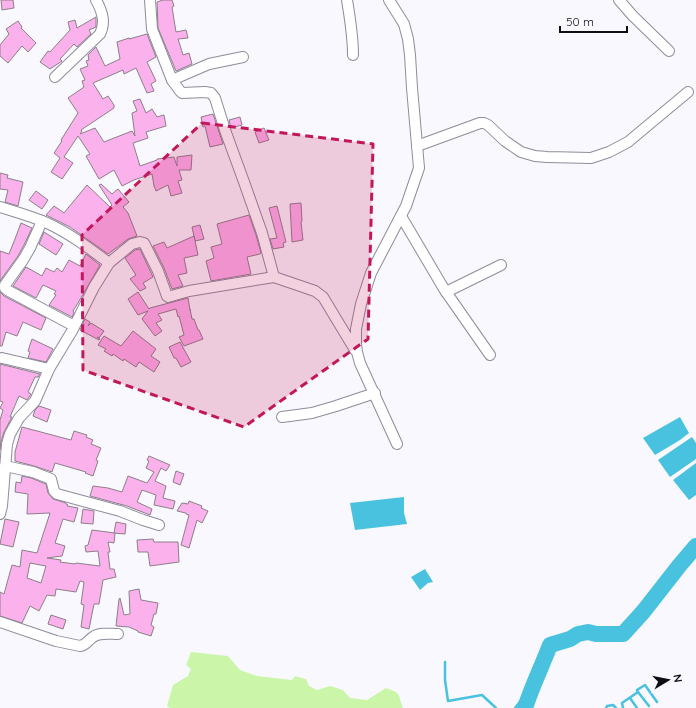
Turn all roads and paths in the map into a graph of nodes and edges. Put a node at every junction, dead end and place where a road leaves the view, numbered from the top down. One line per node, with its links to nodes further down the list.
1 (96, 0): 9 (street)
2 (150, 0): 10 (street)
3 (347, 0): 7 (street)
4 (389, 0): 12 (street)
5 (619, 0): 6 (street)
6 (669, 51)
7 (353, 55)
8 (243, 57): 10 (street)
9 (55, 77)
10 (172, 80): 18 (street)
11 (688, 92): 12 (street)
12 (418, 146): 14 (street)
13 (0, 207): 15 (street)
14 (401, 216): 19 (street); 21 (street)
15 (42, 221): 16 (street); 20 (street)
16 (109, 263): 18 (street); 20 (street)
17 (501, 266): 19 (street)
18 (274, 277): 21 (street)
19 (446, 292): 22 (street)
20 (74, 326): 24 (street)
21 (357, 352): 25 (street)
22 (490, 355)
23 (2, 358): 24 (street)
24 (49, 369): 27 (street)
25 (375, 393): 26 (street); 28 (street)
26 (282, 417)
27 (4, 443): 29 (street)
28 (397, 444)
29 (5, 466): 30 (street); 31 (street)
30 (0, 514)
31 (160, 525)
32 (0, 622): 33 (street)
33 (118, 634)

